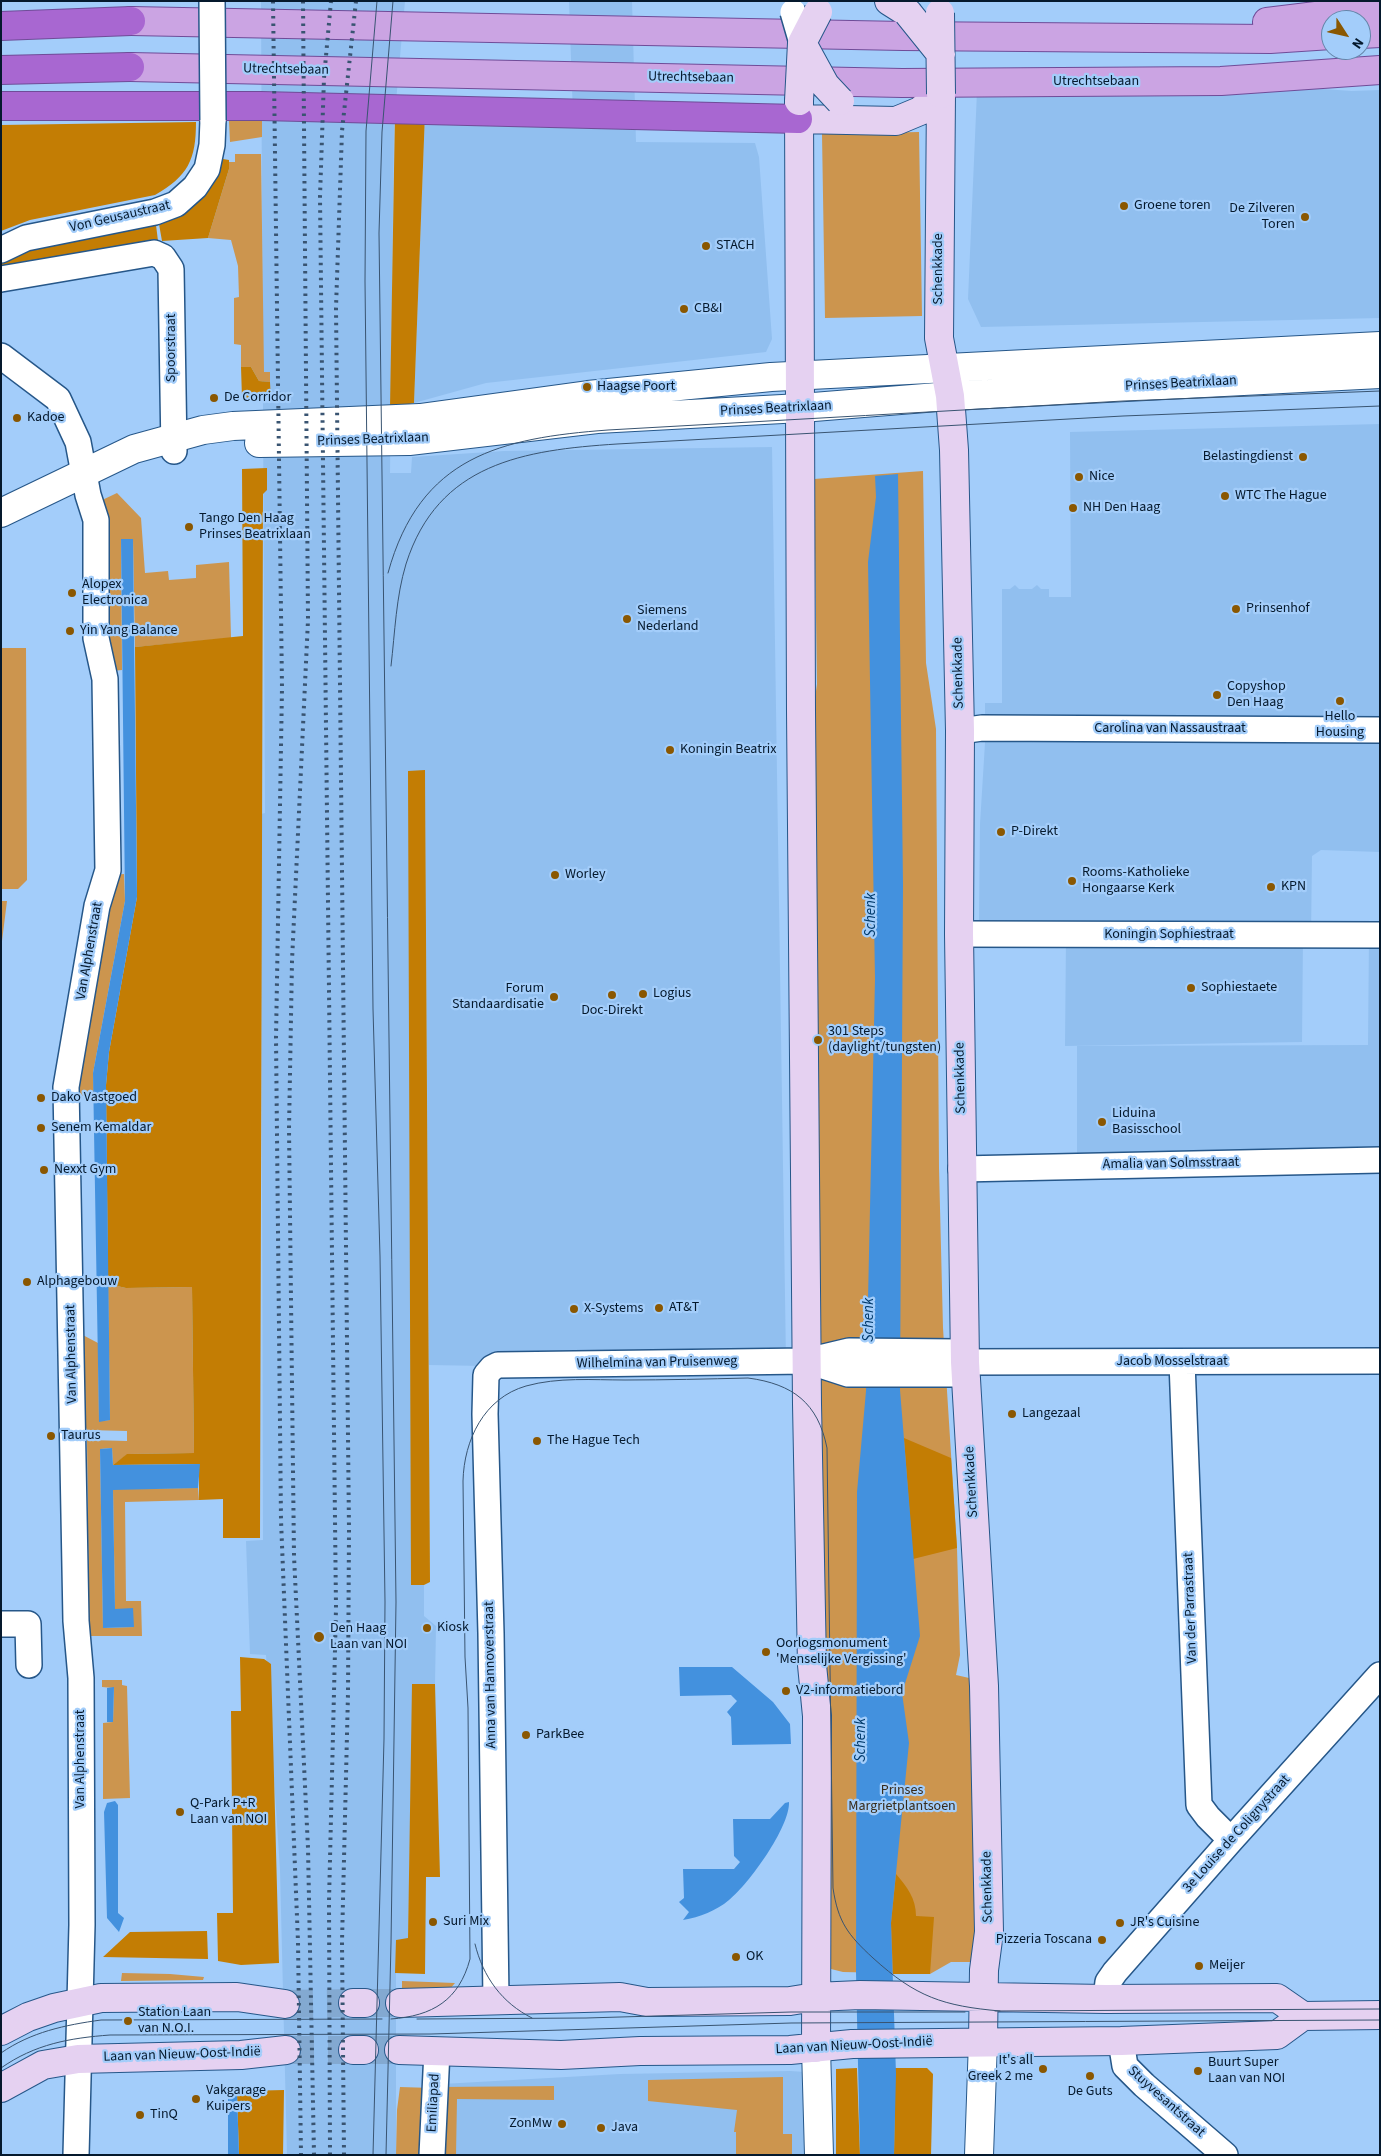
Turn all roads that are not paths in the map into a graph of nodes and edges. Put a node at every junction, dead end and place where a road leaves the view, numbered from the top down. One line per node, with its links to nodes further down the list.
1 (212, 1): 21 (street, Von Geusaustraat, bridge)
2 (806, 7): 10 (main road, bridge)
3 (899, 7): 11 (main road, bridge)
4 (939, 7): 11 (main road, Schenkkade, bridge)
5 (1380, 8): 8 (main road)
6 (131, 21): 7 (highway); 8 (main road)
7 (1, 26)
8 (1148, 36): 9 (main road)
9 (1321, 36)
10 (802, 43): 19 (main road, bridge); 20 (main road, bridge)
11 (941, 54): 17 (main road, Schenkkade, bridge)
12 (130, 67): 13 (highway, Utrechtsebaan); 15 (main road, Utrechtsebaan)
13 (1, 70)
14 (1380, 70): 15 (main road, Utrechtsebaan)
15 (1221, 82): 16 (main road)
16 (1380, 90)
17 (937, 100): 20 (main road); 25 (main road, Schenkkade)
18 (1, 106): 19 (highway)
19 (799, 110): 20 (main road); 27 (main road)
20 (859, 120)
21 (1, 250)
22 (1, 279): 30 (street, Spoorstraat)
23 (1380, 346): 25 (street, Prinses Beatrixlaan)
24 (1, 356): 31 (street, Van Alphenstraat)
25 (944, 367): 27 (street, Prinses Beatrixlaan); 28 (main road, Schenkkade)
26 (1380, 374): 28 (street, Prinses Beatrixlaan)
27 (801, 375): 29 (main road); 30 (street, Prinses Beatrixlaan)
28 (950, 396): 29 (street, Prinses Beatrixlaan); 34 (main road, Schenkkade)
29 (801, 408): 30 (street, Prinses Beatrixlaan); 39 (main road)
30 (174, 444): 31 (street)
31 (83, 473): 32 (street); 52 (street, Van Alphenstraat)
32 (1, 514)
33 (1380, 730): 34 (street, Carolina van Nassaustraat)
34 (960, 731): 35 (main road, Schenkkade)
35 (959, 934): 36 (street, Koningin Sophiestraat); 38 (main road, Schenkkade)
36 (1380, 935)
37 (1380, 1160): 38 (street, Amalia van Solmsstraat)
38 (961, 1169): 41 (main road, Schenkkade)
39 (807, 1361): 41 (street, Wilhelmina van Pruisenweg); 43 (street, Wilhelmina van Pruisenweg); 49 (main road)
40 (1380, 1361): 42 (street, Jacob Mosselstraat)
41 (965, 1362): 42 (street, Jacob Mosselstraat); 50 (main road, Schenkkade)
42 (1182, 1362): 47 (street, Van der Parrastraat)
43 (507, 1365): 48 (street, Anna van Hannoverstraat)
44 (1, 1624): 45 (street)
45 (29, 1665)
46 (1380, 1675): 47 (street, 3e Louise de Colignystraat)
47 (1231, 1840): 51 (street, 3e Louise de Colignystraat)
48 (496, 1988): 49 (main road); 53 (main road)
49 (815, 1997): 50 (main road); 60 (main road)
50 (983, 1997): 51 (main road); 58 (main road, Schenkkade)
51 (1106, 1999): 56 (main road)
52 (80, 2002): 54 (main road); 57 (main road); 64 (street, Van Alphenstraat)
53 (400, 2003)
54 (285, 2004)
55 (1380, 2015): 56 (main road)
56 (1302, 2016): 59 (main road, Laan van Nieuw-Oost-Indië)
57 (1, 2031)
58 (983, 2041): 59 (main road, Laan van Nieuw-Oost-Indië); 60 (main road, Laan van Nieuw-Oost-Indië); 69 (street, Schenkkade)
59 (1121, 2042): 70 (street, Stuyvesantstraat)
60 (816, 2048): 63 (main road, Laan van Nieuw-Oost-Indië); 68 (street)
61 (286, 2050): 64 (main road, Laan van Nieuw-Oost-Indië)
62 (399, 2050): 63 (main road, Laan van Nieuw-Oost-Indië)
63 (437, 2051): 67 (street, Emiliapad)
64 (78, 2059): 65 (main road, Laan van Nieuw-Oost-Indië); 66 (street, Van Alphenstraat)
65 (1, 2088)
66 (76, 2155)
67 (432, 2155)
68 (819, 2155)
69 (979, 2155)
70 (1225, 2155)

